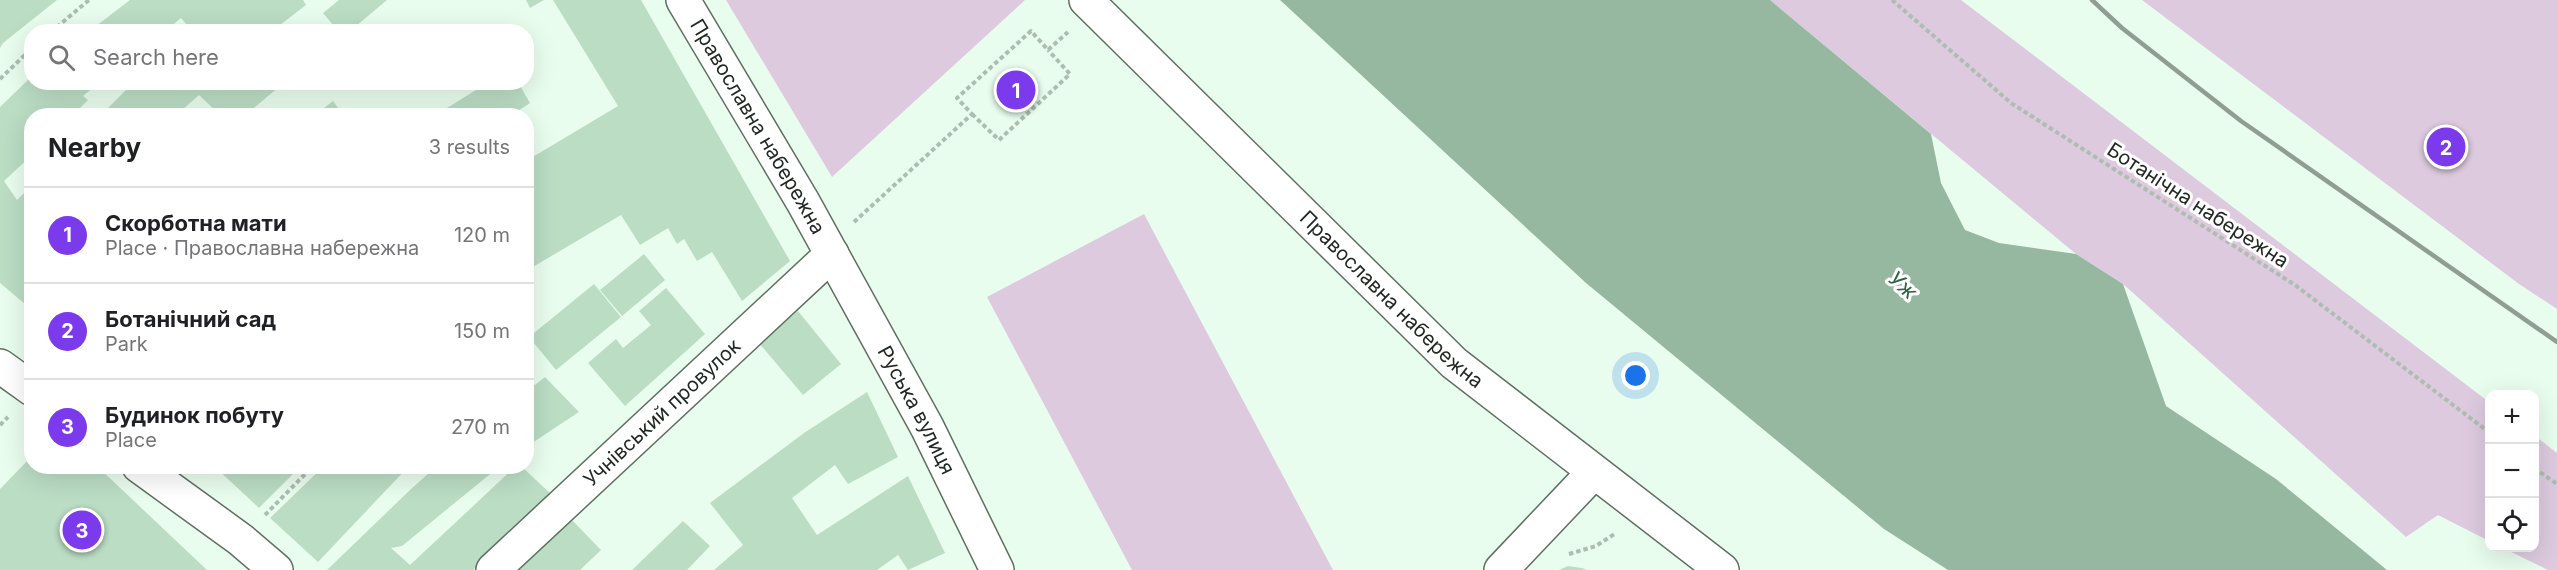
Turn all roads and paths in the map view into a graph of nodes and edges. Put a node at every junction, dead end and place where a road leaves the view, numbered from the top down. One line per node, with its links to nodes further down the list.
1 (89, 0): 5 (path)
2 (683, 0): 10 (street, Православна набережна)
3 (1892, 0): 13 (path, Ботанічна набережна)
4 (1090, 4): 6 (path); 15 (street, Православна набережна)
5 (60, 24)
6 (1048, 50): 9 (path); 9 (path)
7 (24, 56): 8 (path)
8 (0, 79)
9 (972, 114): 10 (path)
10 (829, 251): 21 (street, Учнівський провулок); 22 (street, Руська вулиця)
11 (0, 366): 12 (street)
12 (24, 383)
13 (2485, 429)
14 (2539, 471): 18 (path)
15 (1594, 472): 23 (street); 24 (street, Православна набережна)
16 (150, 474): 20 (street)
17 (305, 474): 19 (path)
18 (2557, 484)
19 (261, 519)
20 (276, 570)
21 (493, 570)
22 (997, 570)
23 (1501, 570)
24 (1722, 570)

